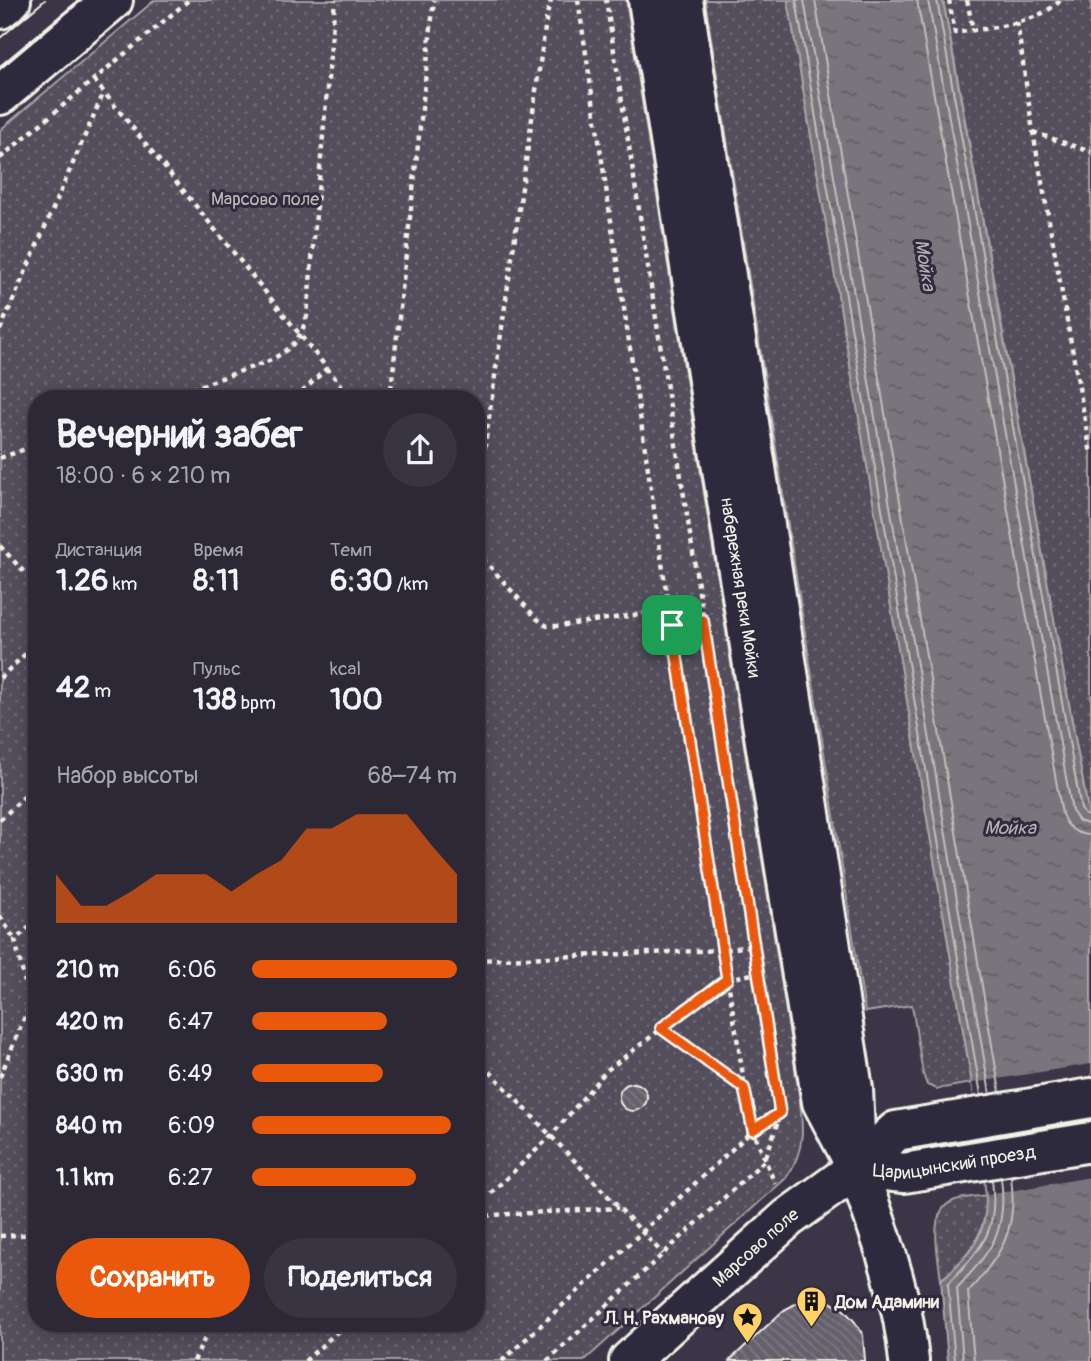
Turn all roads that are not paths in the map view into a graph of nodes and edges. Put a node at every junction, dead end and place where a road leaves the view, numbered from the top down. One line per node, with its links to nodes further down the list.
1 (11, 0): 5 (main road)
2 (113, 0): 6 (main road)
3 (648, 0): 9 (main road, набережная реки Мойки)
4 (683, 0): 9 (main road, набережная реки Мойки)
5 (0, 9)
6 (0, 95)
7 (1091, 1098): 9 (main road, Царицынский проезд)
8 (1091, 1142): 9 (main road, Царицынский проезд)
9 (857, 1168): 10 (main road, Марсово поле); 11 (main road, набережная реки Мойки)
10 (629, 1361)
11 (909, 1361)

